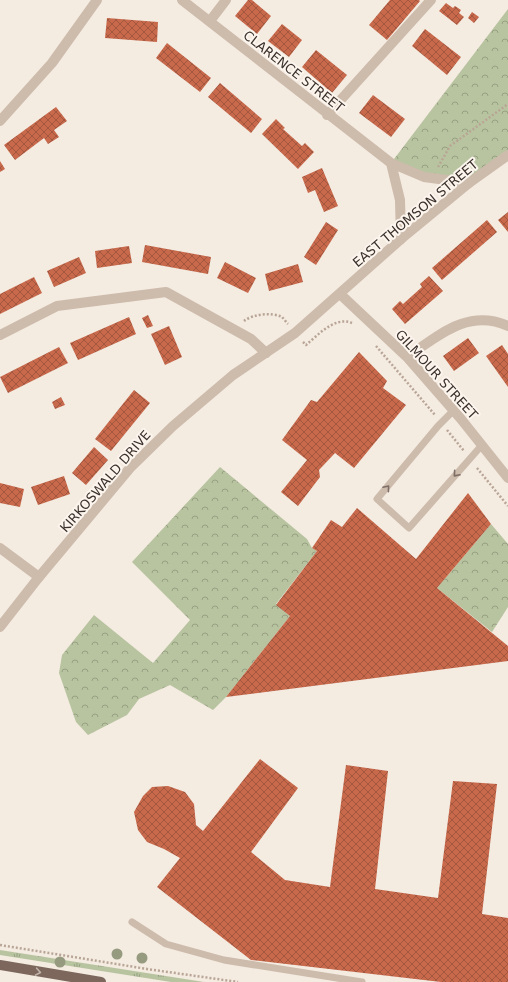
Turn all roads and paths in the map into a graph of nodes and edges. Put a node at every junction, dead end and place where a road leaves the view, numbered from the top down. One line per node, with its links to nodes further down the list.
1 (97, 0): 8 (street)
2 (182, 0): 5 (street, CLARENCE STREET)
3 (226, 0): 5 (street)
4 (431, 0): 7 (street)
5 (210, 21): 7 (street, CLARENCE STREET)
6 (508, 104): 11 (path)
7 (328, 115): 10 (street, CLARENCE STREET)
8 (0, 121)
9 (508, 155): 12 (street, EAST THOMSON STREET)
10 (391, 163): 11 (street, CLARENCE STREET); 13 (street)
11 (433, 179): 12 (street, CLARENCE STREET)
12 (469, 183): 13 (street, EAST THOMSON STREET)
13 (401, 240): 14 (street, EAST THOMSON STREET)
14 (340, 294): 18 (street, KIRKOSWALD DRIVE); 22 (street, GILMOUR STREET)
15 (356, 325): 18 (path)
16 (508, 326): 22 (street)
17 (234, 330): 18 (path); 19 (street); 21 (street)
18 (295, 333): 21 (street, KIRKOSWALD DRIVE)
19 (0, 335)
20 (371, 341): 24 (path)
21 (266, 353): 30 (street, KIRKOSWALD DRIVE)
22 (407, 357): 23 (street, GILMOUR STREET)
23 (454, 410): 24 (lane); 25 (street, GILMOUR STREET)
24 (441, 422): 26 (path); 26 (lane, one-way to 24)
25 (482, 445): 26 (lane); 27 (street, GILMOUR STREET)
26 (469, 458): 28 (path)
27 (508, 478)
28 (508, 506)
29 (0, 548): 30 (street)
30 (39, 577): 31 (street, KIRKOSWALD DRIVE)
31 (0, 627)
32 (132, 922): 38 (lane)
33 (0, 945): 37 (path)
34 (0, 965): 35 (main road, one-way to 35)
35 (79, 980): 36 (main road)
36 (101, 982)
37 (238, 982)
38 (362, 982)

